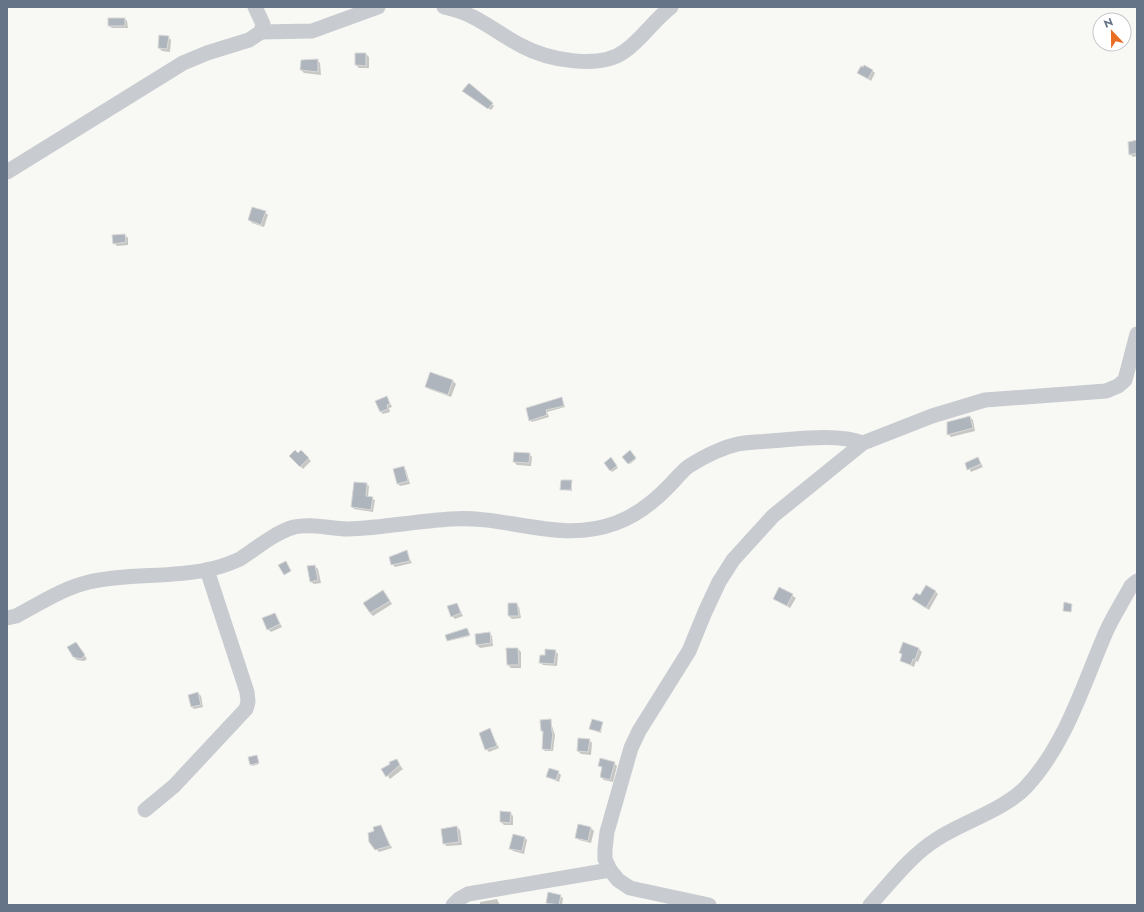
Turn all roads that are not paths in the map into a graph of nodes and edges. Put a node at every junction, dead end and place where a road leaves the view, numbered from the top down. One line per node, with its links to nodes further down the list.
1 (255, 7): 5 (street)
2 (378, 7): 5 (street)
3 (444, 7): 4 (street)
4 (671, 7)
5 (260, 32): 6 (street)
6 (7, 172)
7 (1136, 335): 8 (street)
8 (863, 443): 9 (street); 13 (street)
9 (207, 570): 11 (street); 12 (street)
10 (1137, 581): 16 (street)
11 (7, 618)
12 (145, 810)
13 (610, 870): 14 (street); 15 (street)
14 (453, 905)
15 (708, 905)
16 (870, 905)

